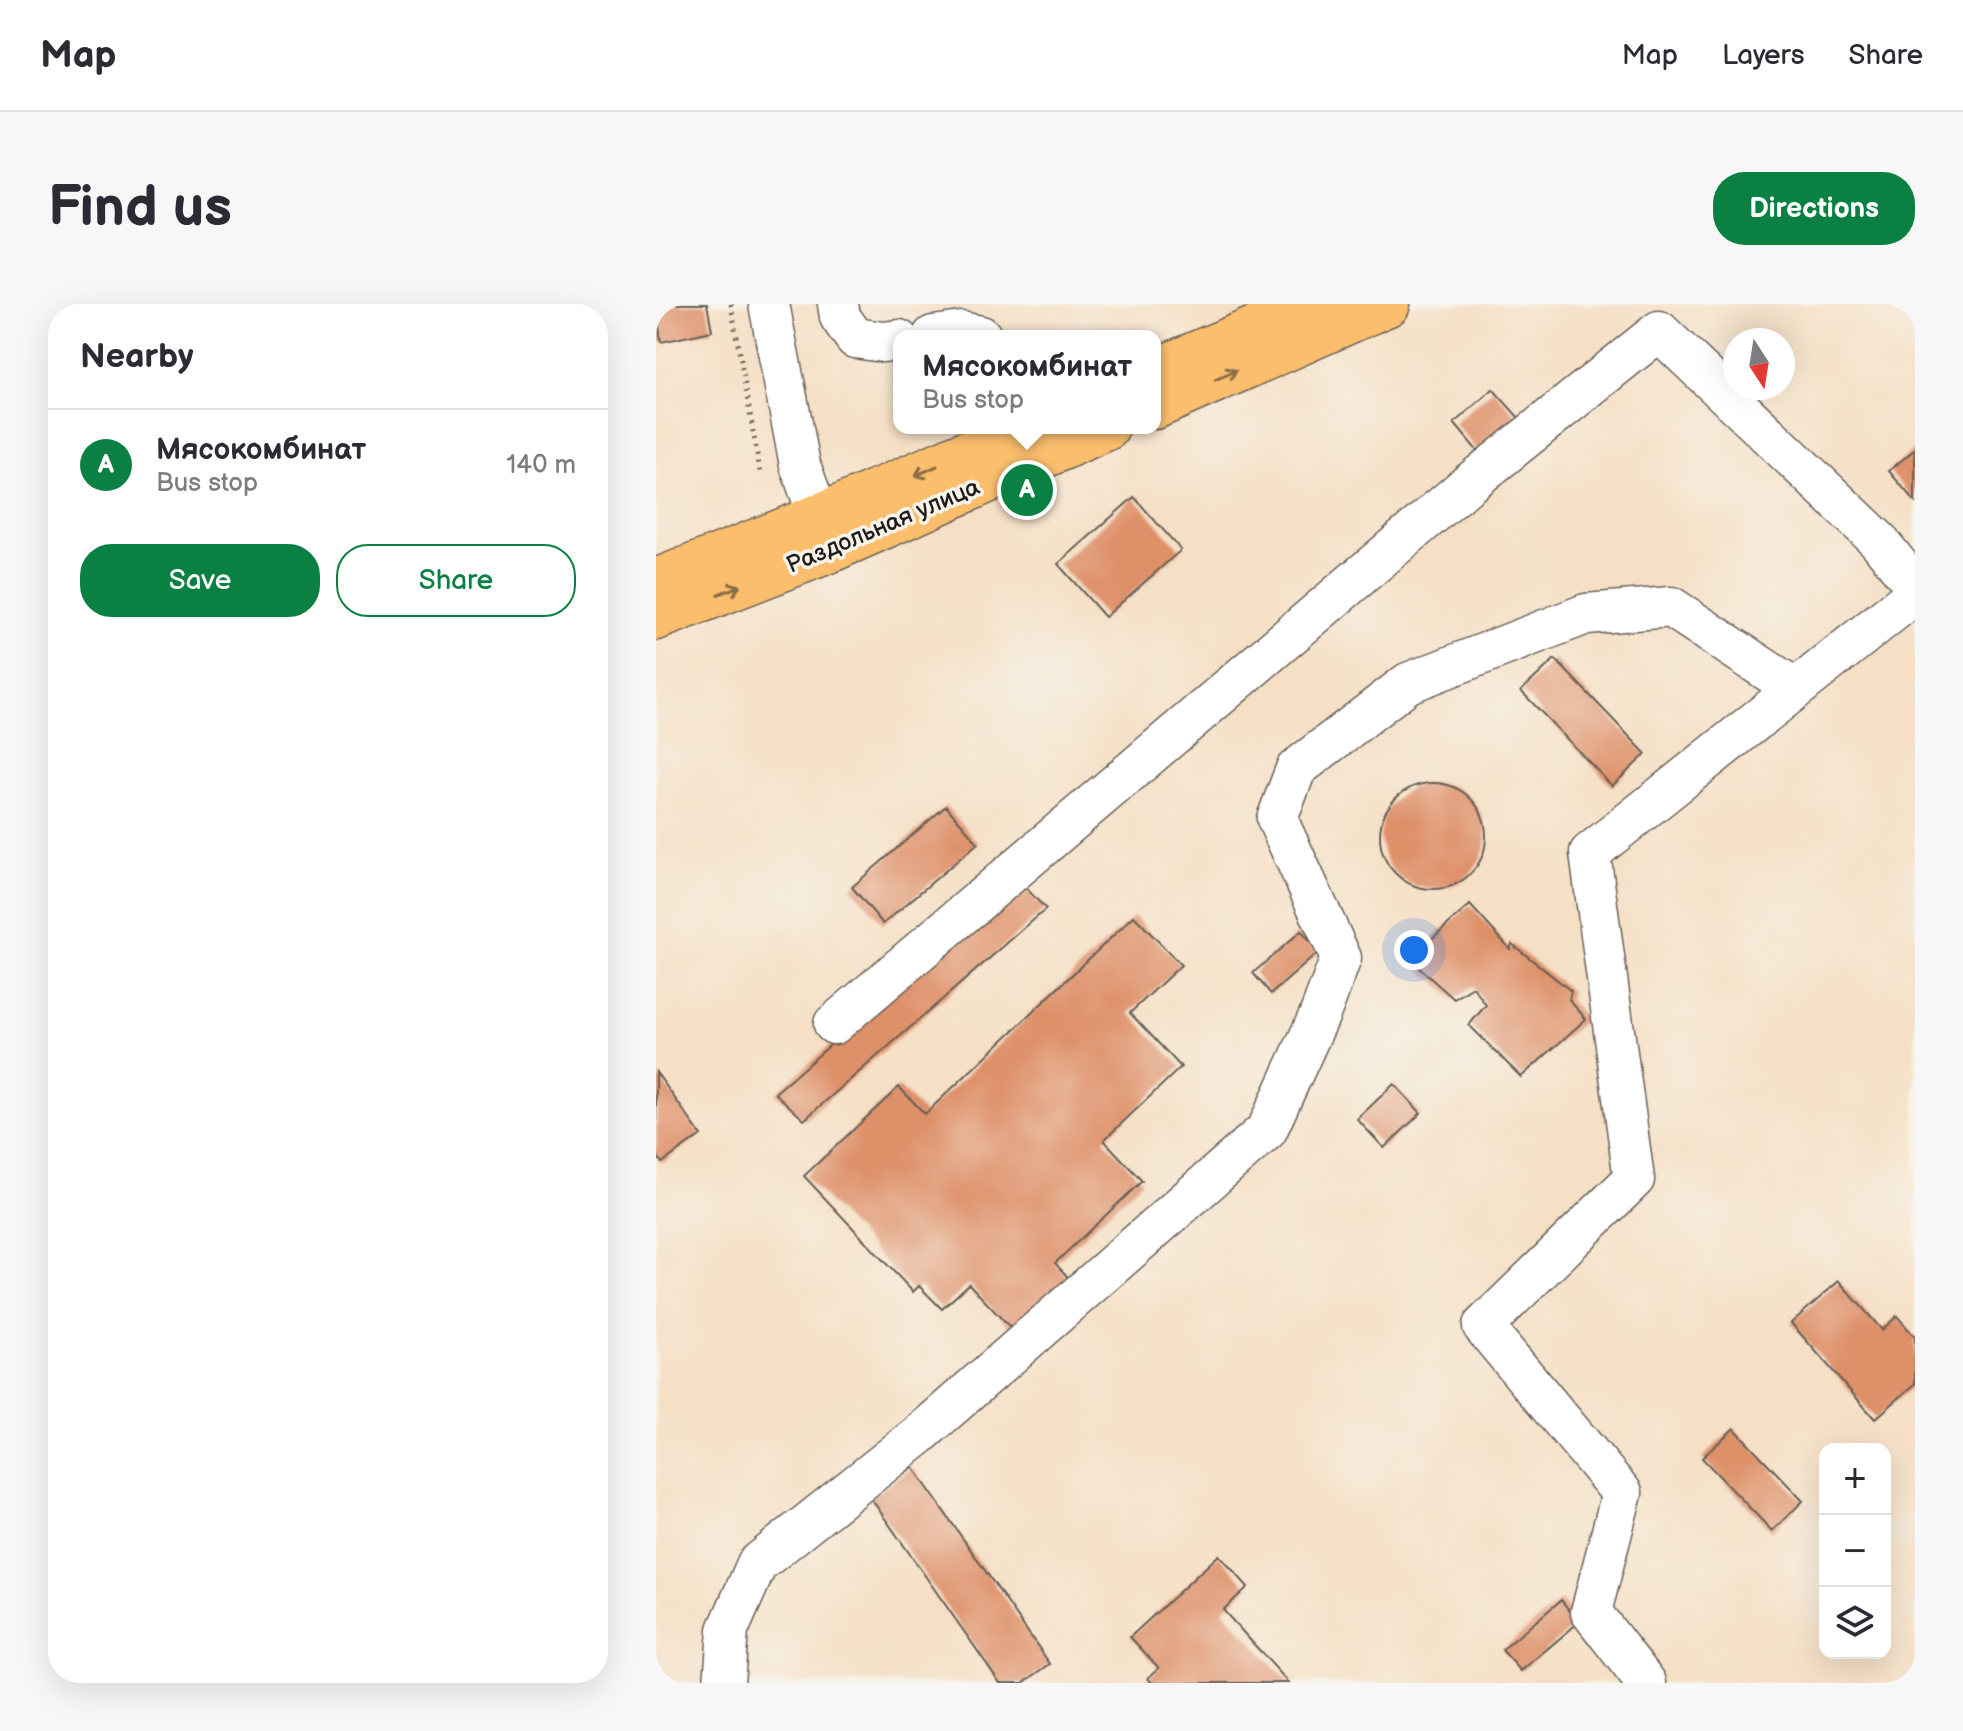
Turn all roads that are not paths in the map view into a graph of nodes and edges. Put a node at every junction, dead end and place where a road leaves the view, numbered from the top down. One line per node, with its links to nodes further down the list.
1 (769, 304): 10 (street)
2 (838, 304): 5 (street)
3 (1313, 304): 6 (main road)
4 (1388, 304): 7 (main road, one-way to 4)
5 (893, 341)
6 (1161, 368)
7 (1161, 404)
8 (1012, 434): 10 (main road, Раздольная улица, one-way to 10)
9 (1091, 434): 10 (main road, Раздольная улица)
10 (824, 534): 11 (main road, Раздольная улица); 14 (main road, Раздольная улица, one-way to 10)
11 (656, 581)
12 (1915, 586): 16 (street)
13 (1915, 594): 15 (street)
14 (656, 618)
15 (1794, 688): 17 (street); 18 (street)
16 (834, 1024)
17 (724, 1683)
18 (1646, 1683)

